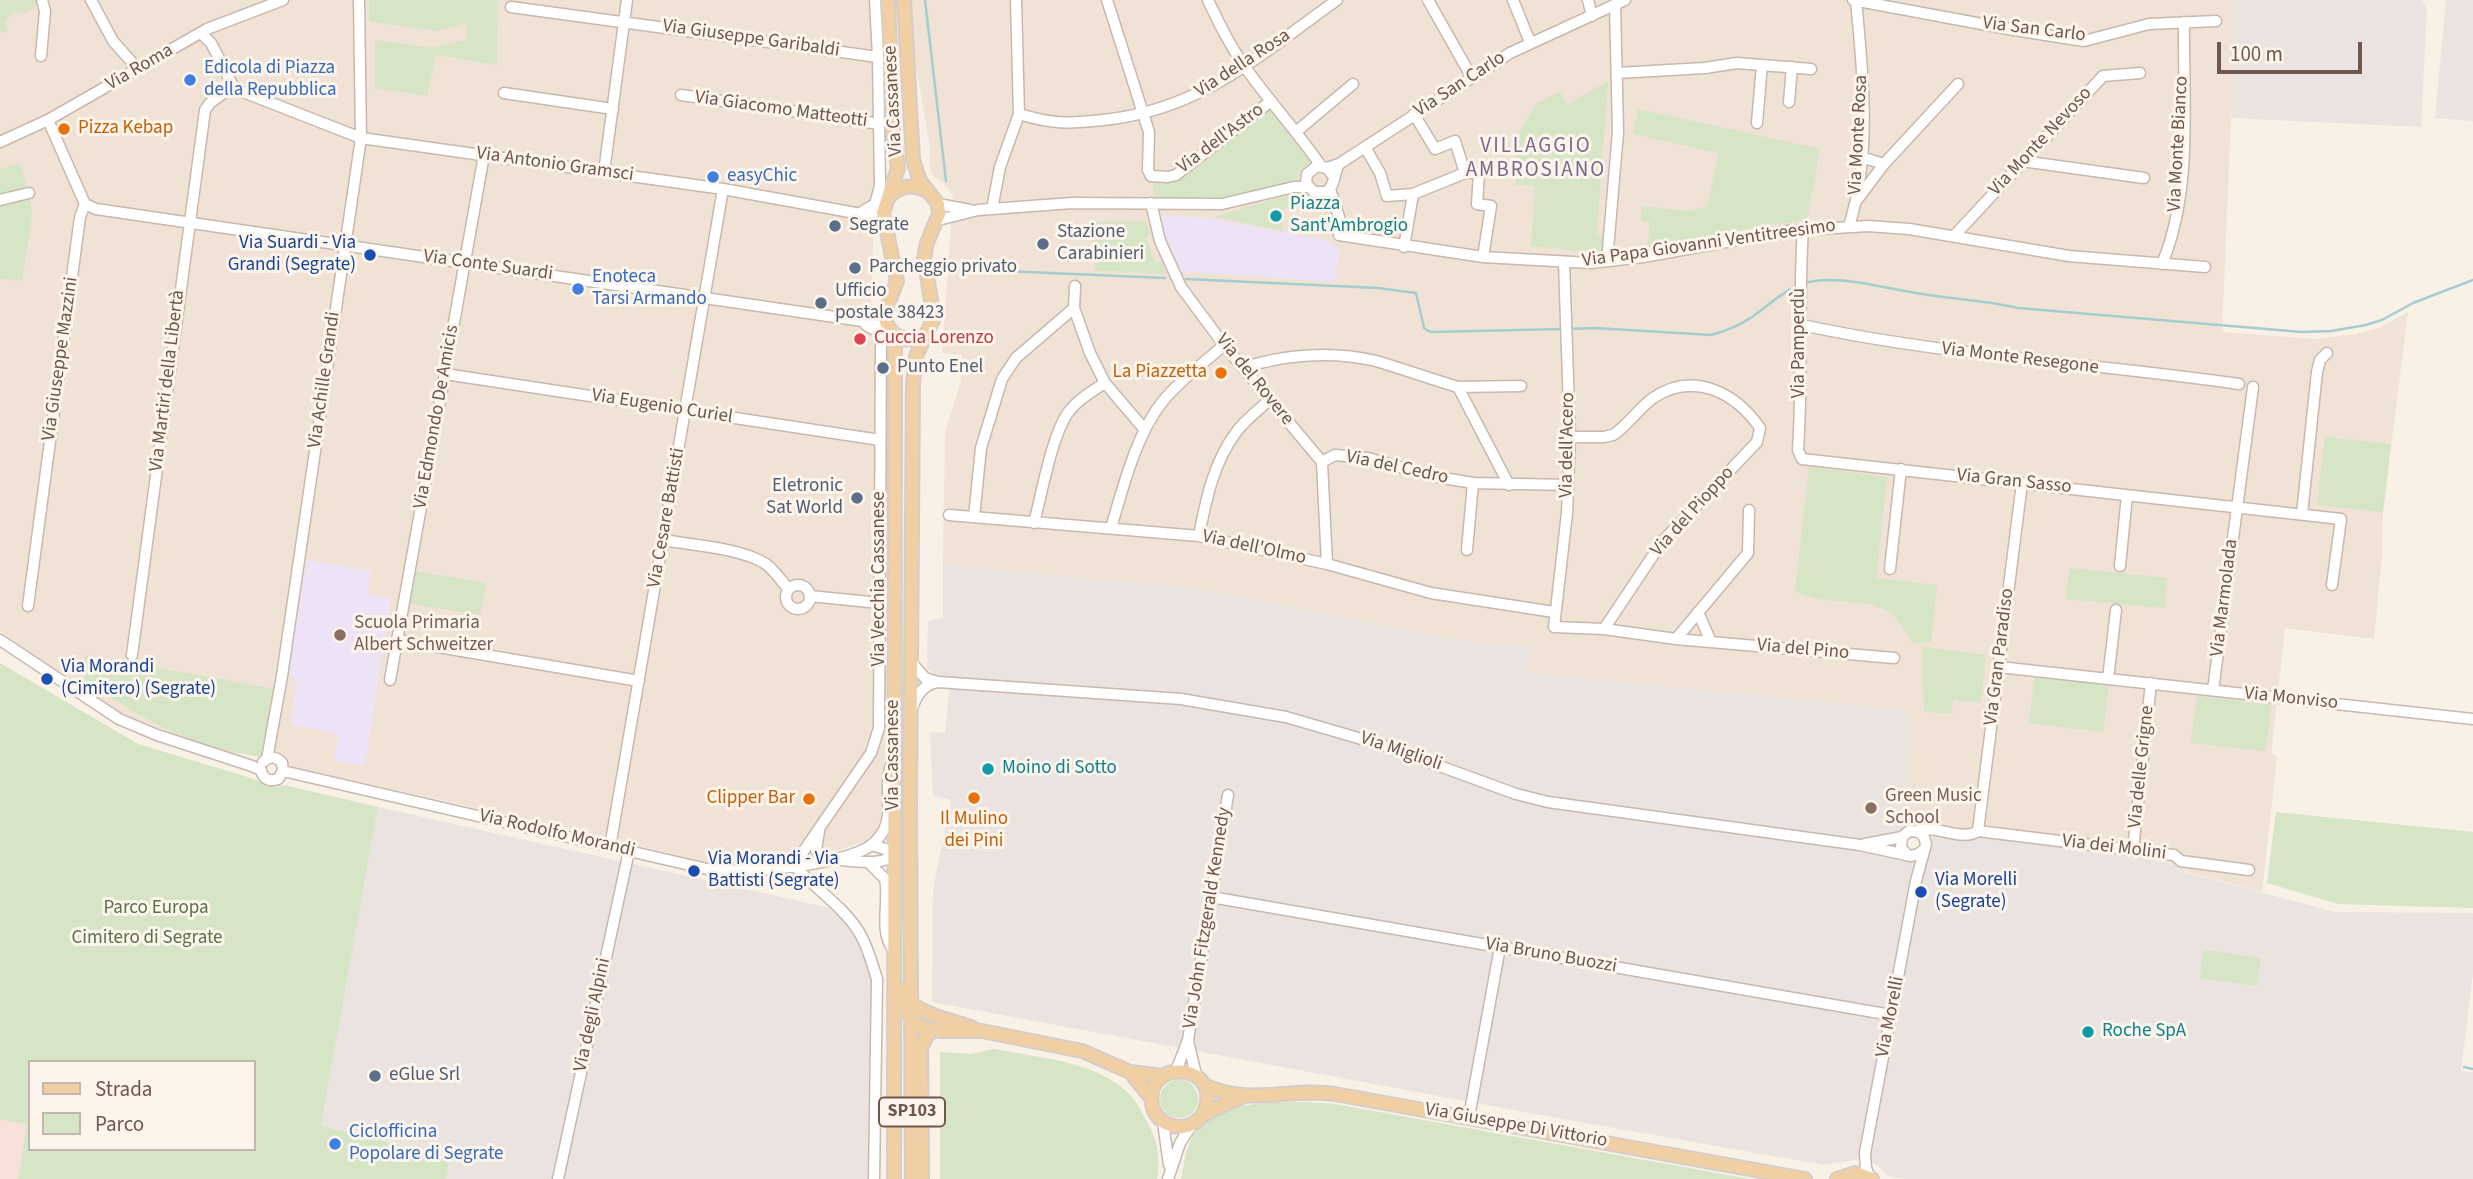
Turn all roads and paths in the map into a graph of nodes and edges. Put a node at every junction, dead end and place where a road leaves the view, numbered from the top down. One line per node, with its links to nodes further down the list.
1 (42, 0): 28 (street)
2 (91, 0): 33 (street)
3 (283, 0): 24 (street, Via Roma)
4 (359, 0): 53 (street, Via Achille Grandi)
5 (627, 0): 21 (street)
6 (875, 0): 29 (street)
7 (888, 0): 74 (main road, Via Cassanese)
8 (904, 0): 66 (main road, Via Cassanese)
9 (1016, 0): 46 (street)
10 (1107, 0): 47 (street)
11 (1208, 0): 31 (street)
12 (1337, 0): 31 (street, Via della Rosa)
13 (1428, 0): 37 (street)
14 (1513, 0): 26 (street)
15 (1588, 0): 20 (street)
16 (1625, 0): 18 (street, Via San Carlo)
17 (1854, 0): 23 (street, Via San Carlo); 57 (street, Via Monte Rosa)
18 (1615, 5): 20 (street, Via San Carlo); 35 (street)
19 (511, 7): 21 (street, Via Giuseppe Garibaldi)
20 (1592, 16): 26 (street, Via San Carlo)
21 (624, 21): 29 (street, Via Giuseppe Garibaldi); 45 (street)
22 (2216, 21): 23 (street, Via San Carlo)
23 (2183, 22): 90 (street, Via Monte Bianco)
24 (201, 33): 25 (street, Via Roma); 27 (street)
25 (187, 40): 27 (street); 33 (street, Via Roma)
26 (1530, 42): 37 (street, Via San Carlo)
27 (214, 48): 40 (street)
28 (41, 56)
29 (878, 57): 51 (street)
30 (1762, 65): 32 (street); 35 (street); 50 (street)
31 (1244, 66): 43 (street); 47 (street, Via della Rosa)
32 (1792, 67): 34 (street); 44 (street)
33 (138, 69): 49 (street, Via Roma)
34 (1811, 69)
35 (1618, 73): 87 (street)
36 (2140, 73): 58 (street, Via Monte Nevoso)
37 (1471, 76): 48 (street, Via San Carlo)
38 (1353, 84): 52 (street)
39 (1958, 84): 59 (street)
40 (233, 86): 53 (street, Via Antonio Gramsci); 80 (street, Via Martiri della Libertà)
41 (504, 93): 45 (street)
42 (681, 95): 51 (street, Via Giacomo Matteotti)
43 (1271, 101): 47 (street, Via dell'Astro); 52 (street)
44 (1789, 102)
45 (612, 109): 61 (street)
46 (1019, 114): 47 (street, Via della Rosa); 76 (street)
47 (1144, 114)
48 (1414, 114): 55 (street, Via San Carlo); 62 (street)
49 (48, 120): 54 (street, Via Roma); 73 (street)
50 (1757, 123)
51 (880, 124): 77 (street)
52 (1297, 131): 60 (street)
53 (360, 138): 56 (street, Via Antonio Gramsci); 84 (street, Via Achille Grandi)
54 (0, 142)
55 (1364, 147): 60 (street, Via San Carlo); 69 (street)
56 (484, 155): 61 (street, Via Antonio Gramsci); 89 (street, Via Edmondo De Amicis)
57 (1861, 157): 59 (street); 71 (street, Via Monte Rosa)
58 (2022, 161): 63 (street); 83 (street, Via Monte Nevoso)
59 (1884, 164): 71 (street)
60 (1323, 170): 64 (street); 68 (street)
61 (604, 172): 65 (street, Via Antonio Gramsci)
62 (1465, 173): 69 (street); 86 (street)
63 (2144, 178)
64 (1307, 183): 68 (street); 72 (street)
65 (723, 189): 77 (street, Via Antonio Gramsci); 93 (street, Via Cesare Battisti)
66 (925, 190): 74 (main road); 75 (main road, Via Cassanese)
67 (29, 193): 70 (street)
68 (1329, 194): 85 (street, Via Papa Giovanni Ventitreesimo)
69 (1413, 194): 85 (street)
70 (0, 200)
71 (1857, 200): 81 (street, Via Monte Rosa)
72 (1151, 203): 76 (street); 99 (street, Via del Rovere)
73 (85, 204): 80 (street, Via Conte Suardi); 138 (street, Via Giuseppe Mazzini)
74 (885, 204): 77 (street, Via Antonio Gramsci); 97 (main road, Via Cassanese)
75 (938, 204): 78 (street); 79 (main road, Via Cassanese)
76 (992, 209): 78 (street)
77 (849, 211)
78 (978, 211): 79 (street)
79 (938, 220): 98 (main road, Via Cassanese)
80 (188, 222): 84 (street, Via Conte Suardi); 148 (street, Via Martiri della Libertà)
81 (1849, 226): 82 (street, Via Papa Giovanni Ventitreesimo); 83 (street, Via Papa Giovanni Ventitreesimo)
82 (1803, 229): 87 (street, Via Papa Giovanni Ventitreesimo); 96 (street, Via Pamperdù)
83 (1954, 236): 90 (street, Via Papa Giovanni Ventitreesimo)
84 (344, 246): 89 (street, Via Conte Suardi); 161 (street, Via Achille Grandi)
85 (1404, 247): 86 (street, Via Papa Giovanni Ventitreesimo)
86 (1483, 257): 88 (street, Via Papa Giovanni Ventitreesimo)
87 (1607, 261): 88 (street, Via Papa Giovanni Ventitreesimo)
88 (1564, 262): 111 (street, Via dell'Acero)
89 (465, 263): 93 (street, Via Conte Suardi); 102 (street, Via Edmondo De Amicis)
90 (2162, 264): 91 (street, Via Papa Giovanni Ventitreesimo)
91 (2205, 267)
92 (1075, 286): 94 (street)
93 (704, 297): 95 (street, Via Conte Suardi); 109 (street, Via Cesare Battisti)
94 (1074, 309): 103 (street); 125 (street)
95 (850, 321): 97 (street, Via Conte Suardi); 112 (street, Via Vecchia Cassanese)
96 (1802, 325): 104 (street, Via Monte Resegone); 113 (street, Via Pamperdù)
97 (891, 331): 98 (main road); 160 (main road, Via Cassanese)
98 (925, 336): 150 (main road, Via Cassanese)
99 (1224, 345): 101 (street, Via del Rovere); 110 (street)
100 (2327, 353): 123 (street)
101 (1243, 368): 106 (street); 108 (street, Via del Rovere)
102 (445, 374): 109 (street, Via Eugenio Curiel); 145 (street, Via Edmondo De Amicis)
103 (1105, 383): 110 (street); 126 (street)
104 (2239, 384)
105 (1521, 386): 106 (street)
106 (1458, 387): 118 (street)
107 (2253, 387): 121 (street)
108 (1269, 400): 114 (street, Via del Rovere); 128 (street)
109 (685, 411): 112 (street, Via Eugenio Curiel); 129 (street, Via Cesare Battisti)
110 (1145, 430): 127 (street)
111 (1570, 437): 119 (street, Via dell'Acero); 143 (street, Via del Pioppo)
112 (880, 440): 137 (street, Via Vecchia Cassanese)
113 (1800, 457): 115 (street, Via Gran Sasso)
114 (1322, 462): 116 (street, Via del Cedro); 131 (street)
115 (1901, 469): 117 (street, Via Gran Sasso); 133 (street)
116 (1473, 483): 118 (street, Via del Cedro); 130 (street, Via del Cedro)
117 (2022, 483): 120 (street, Via Gran Sasso); 151 (street, Via Gran Paradiso)
118 (1509, 485): 119 (street, Via del Cedro)
119 (1568, 485): 140 (street, Via dell'Acero)
120 (2127, 495): 121 (street, Via Gran Sasso); 132 (street)
121 (2237, 507): 123 (street, Via Gran Sasso); 157 (street, Via Marmolada)
122 (1749, 510): 141 (street)
123 (2302, 514): 134 (street, Via Gran Sasso)
124 (948, 515): 125 (street, Via dell'Olmo)
125 (974, 517): 126 (street, Via dell'Olmo)
126 (1034, 523): 127 (street, Via dell'Olmo)
127 (1111, 528): 128 (street, Via dell'Olmo)
128 (1199, 536): 131 (street, Via dell'Olmo)
129 (663, 540): 135 (street); 154 (street, Via Cesare Battisti)
130 (1467, 550)
131 (1326, 564): 140 (street, Via dell'Olmo)
132 (2120, 566)
133 (1890, 569)
134 (2332, 584)
135 (788, 589): 136 (street); 136 (street)
136 (810, 596): 137 (street)
137 (880, 603): 164 (street, Via Vecchia Cassanese)
138 (28, 606)
139 (2116, 610): 152 (street)
140 (1554, 612): 142 (street, Via dell'Acero)
141 (1698, 612): 144 (street); 146 (street)
142 (1554, 627): 143 (street, Via del Pino)
143 (1604, 629): 144 (street, Via del Pino)
144 (1675, 639): 146 (street, Via del Pino)
145 (397, 640): 153 (street, Via Edmondo De Amicis); 154 (street)
146 (1711, 642): 149 (street, Via del Pino)
147 (4, 643): 161 (street, Via Rodolfo Morandi)
148 (132, 655)
149 (1894, 658)
150 (912, 663): 155 (street); 158 (main road, Via Cassanese)
151 (1999, 667): 152 (street, Via Monviso); 167 (street, Via Gran Paradiso)
152 (2108, 679): 156 (street, Via Monviso)
153 (390, 680)
154 (639, 681): 172 (street, Via Cesare Battisti)
155 (938, 682): 158 (street); 171 (street, Via Miglioli)
156 (2151, 683): 157 (street, Via Monviso); 174 (street, Via delle Grigne)
157 (2213, 690): 159 (street, Via Monviso)
158 (912, 713): 169 (main road, Via Cassanese)
159 (2473, 719)
160 (894, 759): 170 (street); 177 (main road, Via Cassanese)
161 (264, 764): 162 (street, Via Rodolfo Morandi); 162 (street, Via Rodolfo Morandi)
162 (283, 771): 172 (street, Via Rodolfo Morandi)
163 (1228, 795): 183 (street, Via John Fitzgerald Kennedy)
164 (820, 824): 178 (street); 180 (street, Via Vecchia Cassanese)
165 (1917, 831): 166 (street); 168 (street); 173 (street)
166 (1948, 831): 167 (street); 173 (street)
167 (1979, 831): 174 (street, Via dei Molini)
168 (1902, 837): 171 (street); 176 (street)
169 (910, 841): 177 (main road); 184 (main road, Via Cassanese)
170 (872, 845): 177 (street); 178 (street, Via Rodolfo Morandi)
171 (1860, 845): 176 (street, Via Miglioli)
172 (610, 846): 175 (street, Via Rodolfo Morandi)
173 (1925, 847): 176 (street); 182 (street, Via Morelli)
174 (2133, 850): 181 (street, Via dei Molini)
175 (629, 851): 180 (street, Via Rodolfo Morandi); 212 (street, Via degli Alpini)
176 (1909, 855): 182 (street, Via Morelli)
177 (894, 856): 179 (street, Via Rodolfo Morandi); 184 (main road); 186 (main road, Via Cassanese)
178 (827, 860): 179 (street, Via Rodolfo Morandi); 180 (street, Via Rodolfo Morandi)
179 (869, 863): 186 (street)
180 (794, 865): 213 (street)
181 (2249, 870)
182 (1916, 881): 189 (street, Via Morelli)
183 (1211, 897): 185 (street, Via Bruno Buozzi); 194 (street, Via John Fitzgerald Kennedy)
184 (911, 907): 187 (main road, Via Cassanese)
185 (1500, 947): 189 (street, Via Bruno Buozzi); 203 (street)
186 (894, 951): 190 (main road); 193 (main road, Via Cassanese)
187 (911, 1003): 188 (main road); 190 (main road, Via Cassanese)
188 (927, 1014): 190 (main road); 192 (main road)
189 (1891, 1014): 207 (street, Via Morelli)
190 (911, 1018): 191 (main road); 193 (main road); 201 (main road, Via Cassanese / SP103)
191 (933, 1030): 192 (main road); 206 (main road)
192 (982, 1031): 196 (main road)
193 (894, 1037): 214 (main road, Via Cassanese / SP103)
194 (1188, 1040): 195 (street, Via John Fitzgerald Kennedy); 198 (street, Via John Fitzgerald Kennedy)
195 (1176, 1071): 197 (main road); 198 (main road, Via Giuseppe Di Vittorio)
196 (1130, 1072): 197 (main road); 200 (main road)
197 (1162, 1076): 200 (main road)
198 (1200, 1080): 199 (main road, Via Giuseppe Di Vittorio); 202 (main road)
199 (1242, 1097): 202 (main road, Via Giuseppe Di Vittorio); 203 (main road, Via Giuseppe Di Vittorio)
200 (1151, 1098): 204 (main road)
201 (912, 1110): 206 (main road); 215 (main road, Via Cassanese / SP103)
202 (1203, 1114): 205 (main road, Via Giuseppe Di Vittorio)
203 (1469, 1117): 209 (main road, Via Giuseppe Di Vittorio)
204 (1163, 1122): 205 (main road); 208 (street)
205 (1194, 1124): 208 (street)
206 (922, 1133): 216 (main road)
207 (1865, 1153): 210 (street, Via Morelli); 211 (street, Via Morelli)
208 (1169, 1174)
209 (1793, 1177): 217 (main road, Via Giuseppe Di Vittorio)
210 (1839, 1177): 211 (main road)
211 (1871, 1178)
212 (558, 1179)
213 (874, 1179)
214 (891, 1179)
215 (912, 1179)
216 (922, 1179)
217 (1805, 1179)

